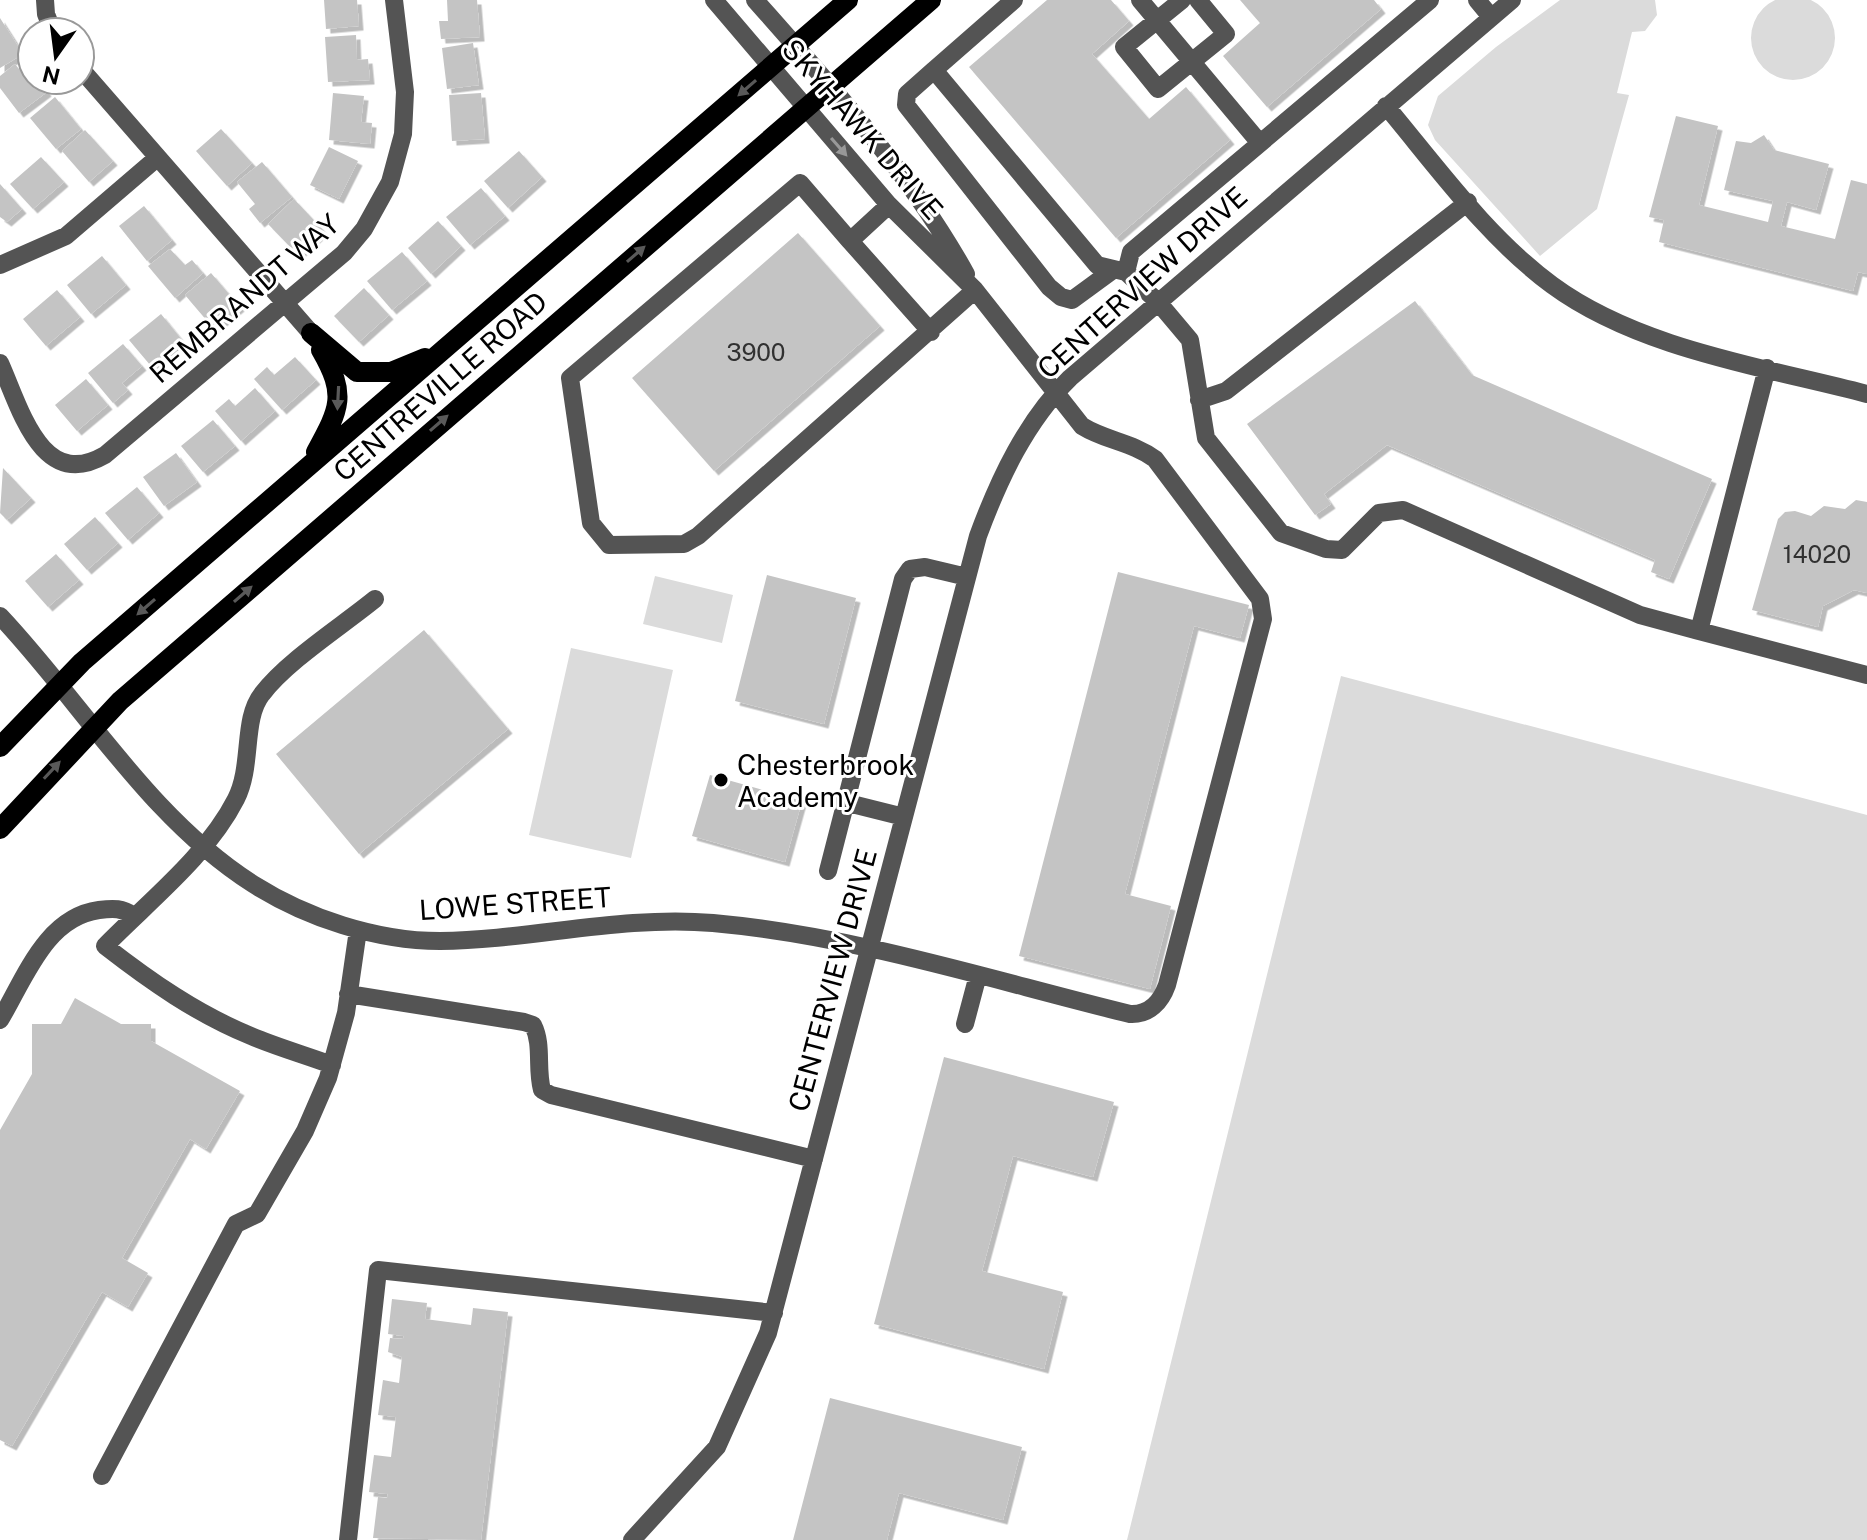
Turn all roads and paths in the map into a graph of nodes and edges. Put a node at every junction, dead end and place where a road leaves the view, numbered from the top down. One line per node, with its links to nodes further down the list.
1 (394, 0): 32 (street, REMBRANDT WAY)
2 (714, 0): 17 (street, SKYHAWK DRIVE)
3 (755, 0): 15 (street, SKYHAWK DRIVE)
4 (848, 0): 15 (main road, CENTREVILLE ROAD)
5 (931, 0): 19 (main road, CENTREVILLE ROAD)
6 (1014, 0): 18 (street)
7 (1140, 0): 14 (street)
8 (1182, 0): 14 (street)
9 (1198, 0): 16 (street)
10 (1430, 0): 23 (street)
11 (1477, 0): 13 (street)
12 (1512, 0): 13 (street, CENTERVIEW DRIVE)
13 (1491, 17): 21 (street, CENTERVIEW DRIVE)
14 (1157, 20): 16 (street); 16 (street)
15 (795, 46): 17 (main road, CENTREVILLE ROAD); 19 (street, SKYHAWK DRIVE)
16 (1192, 62): 23 (street)
17 (770, 67): 22 (street, SKYHAWK DRIVE); 35 (main road, CENTREVILLE ROAD, one-way to 35)
18 (934, 70): 29 (street); 29 (street)
19 (831, 86): 22 (main road, CENTREVILLE ROAD); 30 (street, SKYHAWK DRIVE)
20 (96, 87): 24 (street)
21 (1386, 106): 25 (street); 31 (street, CENTERVIEW DRIVE)
22 (805, 108): 26 (street, SKYHAWK DRIVE, one-way to 26); 48 (main road, CENTREVILLE ROAD, one-way to 22)
23 (1259, 142): 29 (street)
24 (157, 158): 28 (street); 32 (street)
25 (1468, 202): 37 (street); 40 (street)
26 (889, 205): 27 (street); 30 (street, SKYHAWK DRIVE)
27 (850, 241): 33 (street); 33 (street)
28 (0, 265)
29 (1120, 271): 31 (street)
30 (975, 290): 33 (street); 38 (street, SKYHAWK DRIVE)
31 (1158, 302): 38 (street, CENTERVIEW DRIVE); 40 (street)
32 (284, 303): 34 (street); 36 (street, REMBRANDT WAY)
33 (931, 332)
34 (311, 333): 35 (main road); 41 (main road, one-way to 41)
35 (446, 348): 41 (main road, CENTREVILLE ROAD)
36 (0, 363)
37 (1767, 368): 39 (street); 45 (street)
38 (1057, 391): 42 (street, CENTERVIEW DRIVE); 58 (street, SKYHAWK DRIVE)
39 (1867, 394)
40 (1199, 400): 45 (street)
41 (310, 464): 47 (main road, CENTREVILLE ROAD, one-way to 47)
42 (967, 577): 50 (street); 51 (street, CENTERVIEW DRIVE)
43 (375, 599): 53 (street)
44 (0, 616): 47 (street, LOWE STREET)
45 (1699, 631): 46 (street)
46 (1867, 675)
47 (58, 686): 48 (street, LOWE STREET); 49 (main road, CENTREVILLE ROAD)
48 (93, 728): 52 (main road, CENTREVILLE ROAD, one-way to 48); 53 (street, LOWE STREET)
49 (0, 747)
50 (844, 802): 51 (street); 54 (street)
51 (904, 817): 57 (street, CENTERVIEW DRIVE)
52 (0, 829)
53 (204, 845): 55 (street); 56 (street, LOWE STREET)
54 (828, 871)
55 (134, 916): 60 (street); 62 (street)
56 (358, 930): 57 (street, LOWE STREET); 59 (street)
57 (870, 947): 58 (street, LOWE STREET); 63 (street, CENTERVIEW DRIVE)
58 (978, 975): 61 (street)
59 (348, 994): 62 (street); 63 (street)
60 (0, 1020)
61 (965, 1024)
62 (332, 1065): 65 (street)
63 (814, 1159): 64 (street, CENTERVIEW DRIVE)
64 (774, 1313): 66 (street); 67 (street, CENTERVIEW DRIVE)
65 (102, 1476)
66 (348, 1540)
67 (632, 1540)

